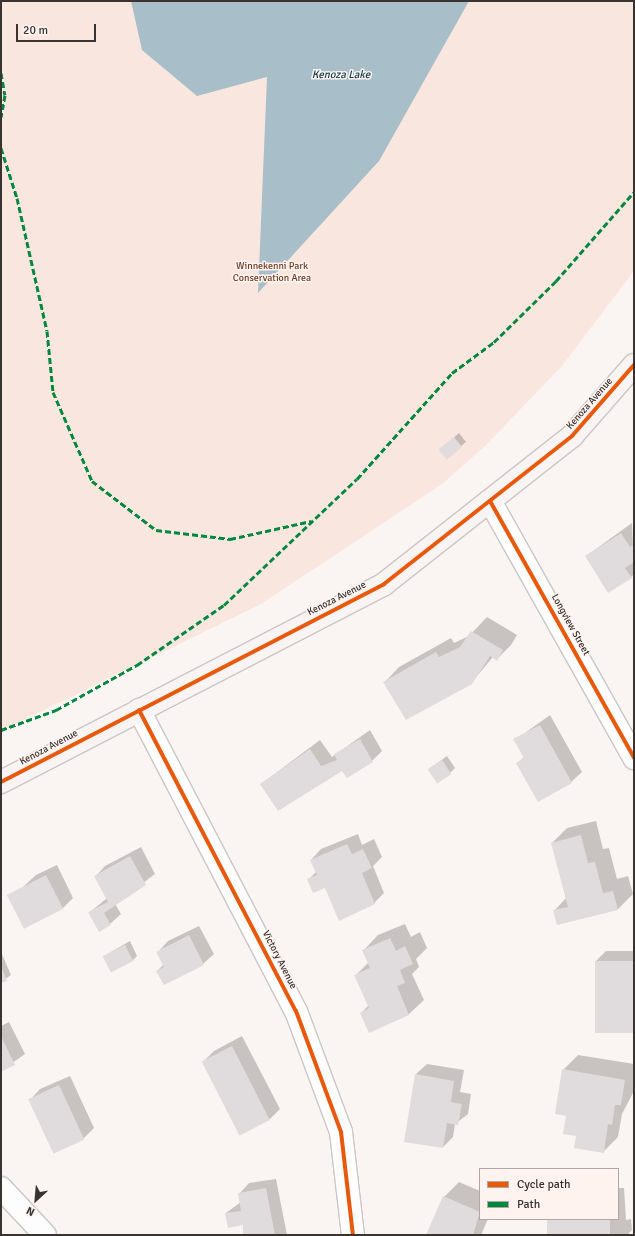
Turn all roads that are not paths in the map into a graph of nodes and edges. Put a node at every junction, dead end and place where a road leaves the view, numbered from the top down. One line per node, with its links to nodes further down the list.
1 (634, 365): 2 (main road, Kenoza Avenue)
2 (490, 501): 3 (main road, Kenoza Avenue); 4 (street, Longview Street)
3 (139, 710): 5 (main road, Kenoza Avenue); 8 (street, Victory Avenue)
4 (634, 758)
5 (1, 782)
6 (1, 1188): 7 (street)
7 (45, 1235)
8 (353, 1235)

